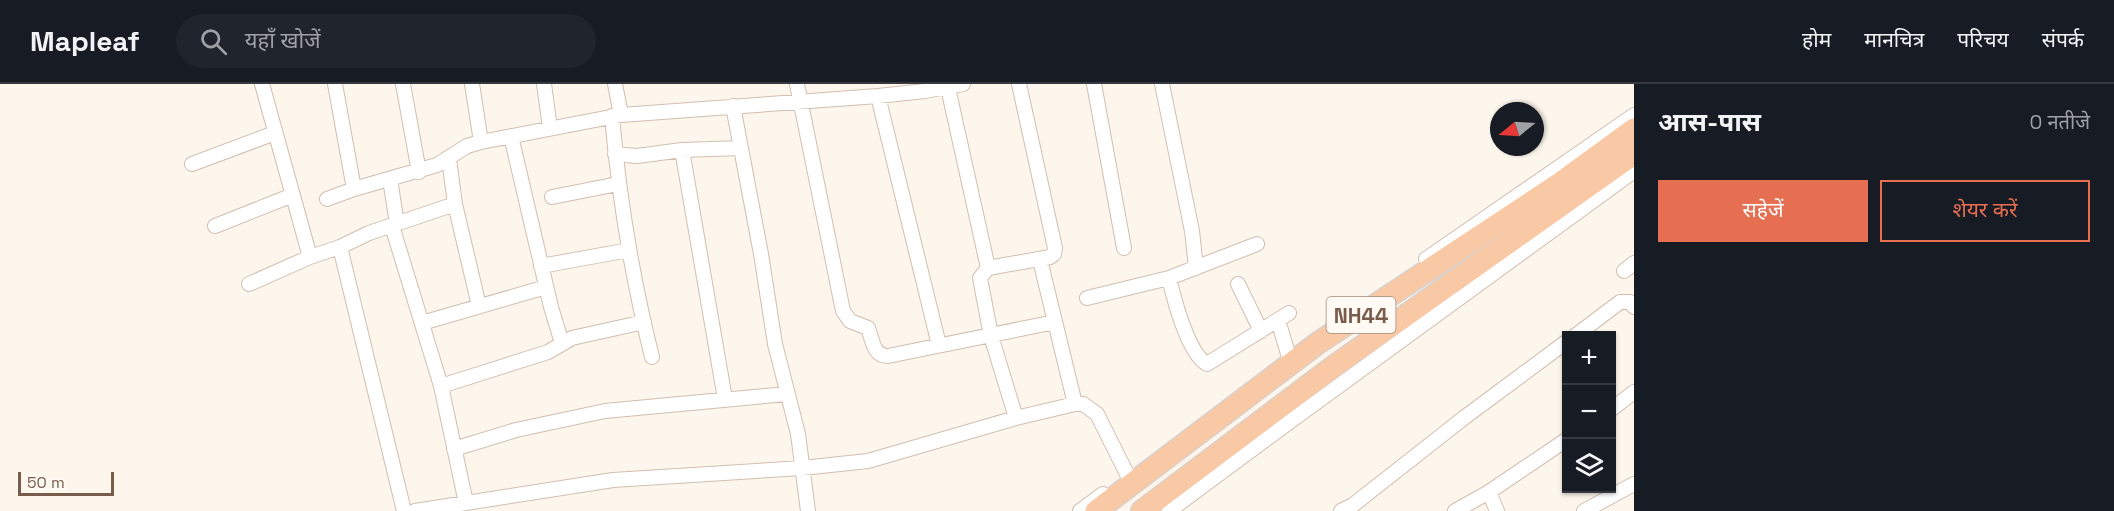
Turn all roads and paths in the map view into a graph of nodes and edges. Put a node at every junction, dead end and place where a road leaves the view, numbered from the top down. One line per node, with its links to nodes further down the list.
1 (262, 84): 20 (street)
2 (335, 84): 33 (street)
3 (403, 84): 30 (street)
4 (472, 84): 22 (street)
5 (544, 84): 18 (street)
6 (615, 84): 16 (street)
7 (797, 84): 14 (street)
8 (963, 84): 12 (street)
9 (1019, 84): 45 (street)
10 (1094, 84): 42 (street)
11 (1162, 84): 48 (street)
12 (948, 88): 13 (street); 47 (street)
13 (878, 96): 14 (street); 63 (street)
14 (801, 102): 15 (street); 63 (street)
15 (733, 106): 16 (street); 23 (street)
16 (616, 115): 18 (street); 25 (street)
17 (1634, 115): 66 (street)
18 (550, 128): 21 (street)
19 (1634, 129): 66 (highway, NH44)
20 (275, 133): 28 (street); 34 (street)
21 (511, 136): 22 (street); 46 (street)
22 (481, 142): 27 (street)
23 (741, 148): 24 (street); 69 (street)
24 (682, 150): 25 (street); 70 (street)
25 (615, 154): 32 (street)
26 (1634, 154): 87 (highway, NH44)
27 (449, 159): 30 (street); 37 (street)
28 (192, 164)
29 (1634, 171): 88 (street)
30 (418, 172): 31 (street)
31 (390, 179): 33 (street); 38 (street)
32 (618, 184): 35 (street); 43 (street)
33 (354, 189): 36 (street)
34 (293, 195): 39 (street); 44 (street)
35 (552, 197)
36 (327, 199)
37 (455, 204): 38 (street); 54 (street)
38 (395, 225): 41 (street); 58 (street)
39 (215, 226)
40 (1257, 244): 48 (street)
41 (340, 247): 44 (street); 82 (street)
42 (1124, 248)
43 (629, 250): 46 (street); 56 (street)
44 (310, 257): 50 (street)
45 (1041, 260): 47 (street); 57 (street)
46 (541, 266): 52 (street)
47 (988, 268): 61 (street)
48 (1196, 268): 49 (street)
49 (1169, 278): 53 (street); 59 (street)
50 (249, 284)
51 (1238, 284): 59 (street)
52 (546, 287): 54 (street); 62 (street)
53 (1087, 298)
54 (479, 306): 58 (street)
55 (1634, 307): 60 (street)
56 (644, 322): 62 (street); 65 (street)
57 (1055, 322): 61 (street); 71 (street)
58 (422, 323): 67 (street)
59 (1261, 331): 66 (street)
60 (1582, 331)
61 (991, 336): 63 (street); 73 (street)
62 (562, 343): 67 (street)
63 (939, 345)
64 (1562, 345): 81 (street)
65 (652, 357)
66 (1290, 360): 77 (highway, NH44)
67 (441, 386): 75 (street)
68 (1634, 392): 72 (street)
69 (787, 394): 70 (street); 76 (street)
70 (725, 399): 75 (street)
71 (1075, 404): 73 (street); 77 (street)
72 (1616, 405)
73 (1016, 418): 76 (street)
74 (1562, 443): 79 (street)
75 (454, 449): 80 (street)
76 (802, 468): 80 (street); 84 (street)
77 (1130, 480): 85 (street); 86 (highway, NH44)
78 (1634, 484): 91 (street)
79 (1489, 492): 89 (street); 90 (street)
80 (457, 507): 83 (street)
81 (1350, 509)
82 (404, 511)
83 (415, 511)
84 (808, 511)
85 (1080, 511)
86 (1096, 511)
87 (1142, 511)
88 (1169, 511)
89 (1455, 511)
90 (1497, 511)
91 (1584, 511)

